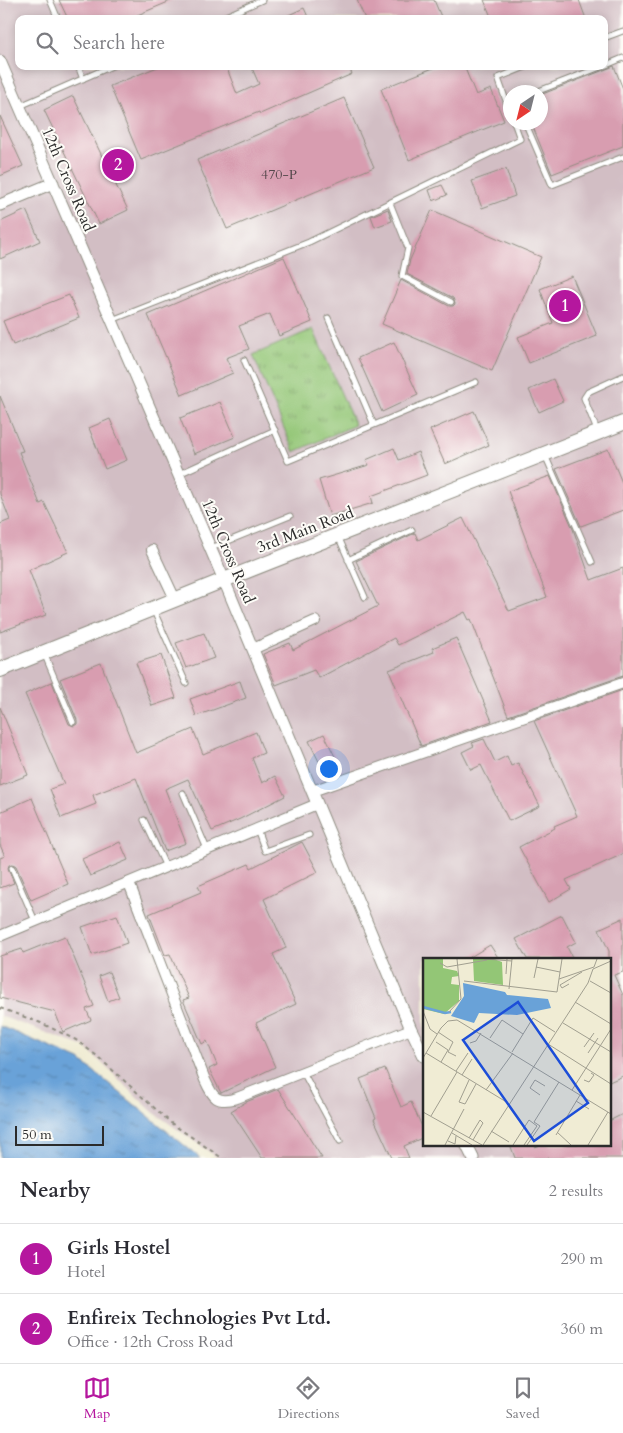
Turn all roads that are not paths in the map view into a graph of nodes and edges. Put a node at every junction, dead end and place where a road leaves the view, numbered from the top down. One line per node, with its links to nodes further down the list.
1 (50, 0): 3 (lane)
2 (262, 0): 4 (lane)
3 (56, 15)
4 (228, 15)
5 (623, 31): 6 (lane)
6 (608, 37)
7 (623, 58): 9 (lane)
8 (0, 61): 17 (street, 12th Cross Road)
9 (608, 64)
10 (80, 70): 14 (lane)
11 (103, 70): 14 (lane)
12 (518, 70): 16 (lane)
13 (594, 70): 15 (lane)
14 (83, 79): 17 (lane)
15 (548, 87)
16 (503, 92)
17 (20, 107): 21 (street, 12th Cross Road)
18 (517, 130): 22 (lane)
19 (528, 130): 20 (lane)
20 (623, 157)
21 (53, 183): 23 (street); 26 (street, 12th Cross Road)
22 (390, 203): 24 (lane); 26 (lane)
23 (0, 205)
24 (452, 302)
25 (328, 318): 30 (lane)
26 (112, 320): 35 (street, 12th Cross Road)
27 (244, 360): 32 (lane)
28 (623, 376): 33 (lane)
29 (476, 382): 30 (lane)
30 (374, 425): 32 (lane)
31 (622, 427): 33 (main road, 3rd Main Road)
32 (274, 430): 35 (lane)
33 (598, 433): 34 (main road, 3rd Main Road)
34 (544, 454): 38 (main road, 3rd Main Road); 42 (lane)
35 (178, 474): 39 (street, 12th Cross Road)
36 (290, 516): 39 (lane)
37 (412, 530): 41 (lane)
38 (338, 535): 41 (lane); 43 (main road, 3rd Main Road)
39 (210, 548): 43 (street, 12th Cross Road)
40 (152, 550): 45 (street)
41 (348, 560): 44 (lane)
42 (592, 562)
43 (224, 580): 45 (main road, 3rd Main Road); 48 (street, 12th Cross Road)
44 (365, 598)
45 (175, 600): 46 (main road, 3rd Main Road)
46 (153, 609): 49 (main road, 3rd Main Road); 51 (lane)
47 (315, 622): 48 (street)
48 (253, 650): 54 (street, 12th Cross Road)
49 (44, 652): 50 (main road, 3rd Main Road); 53 (lane)
50 (0, 670)
51 (186, 683)
52 (623, 683): 54 (street)
53 (73, 722)
54 (312, 791): 56 (street, 12th Cross Road)
55 (182, 793): 60 (lane)
56 (318, 804): 58 (street); 66 (street, 12th Cross Road)
57 (144, 820): 61 (lane)
58 (257, 829): 59 (lane); 60 (street)
59 (310, 835)
60 (208, 850): 61 (street)
61 (166, 867): 63 (street)
62 (12, 868): 64 (lane)
63 (129, 883): 64 (street); 68 (street)
64 (35, 922): 65 (street)
65 (0, 936)
66 (411, 1028): 67 (street, 12th Cross Road); 68 (street)
67 (423, 1054)
68 (302, 1072): 69 (lane)
69 (340, 1141)
70 (467, 1146): 71 (street)
71 (472, 1158)

